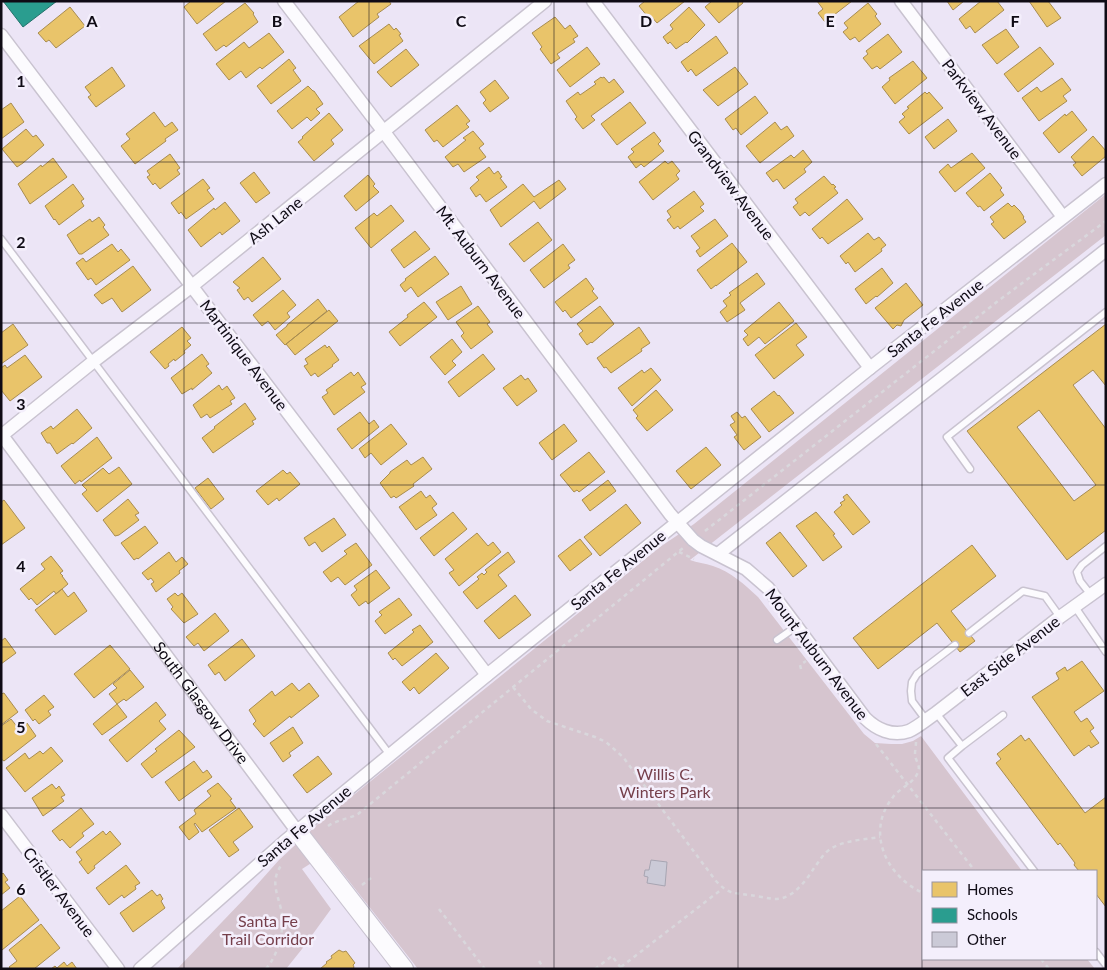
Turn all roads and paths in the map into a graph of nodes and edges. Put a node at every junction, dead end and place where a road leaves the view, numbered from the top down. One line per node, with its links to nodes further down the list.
1 (284, 1): 6 (street, Mt. Auburn Avenue)
2 (545, 1): 6 (street, Ash Lane)
3 (593, 1): 15 (street, Grandview Avenue)
4 (901, 1): 8 (street, Parkview Avenue)
5 (1, 34): 12 (street, Martinique Avenue)
6 (384, 132): 12 (street, Ash Lane); 18 (street, Mt. Auburn Avenue)
7 (1106, 184): 8 (street, Santa Fe Avenue)
8 (1063, 217): 15 (street, Santa Fe Avenue)
9 (1106, 221): 19 (path)
10 (1, 239): 14 (lane)
11 (1106, 250): 22 (street)
12 (192, 286): 14 (street, Ash Lane); 34 (street, Martinique Avenue)
13 (1106, 312): 17 (lane)
14 (94, 361): 16 (street, Ash Lane); 42 (lane)
15 (870, 368): 18 (street, Santa Fe Avenue)
16 (2, 435): 45 (street, South Glasgow Drive)
17 (970, 469)
18 (678, 523): 22 (street, Mount Auburn Avenue); 34 (street, Santa Fe Avenue)
19 (702, 533)
20 (1106, 546): 24 (lane)
21 (684, 548): 35 (path)
22 (718, 554): 27 (street, Mount Auburn Avenue)
23 (1106, 584): 24 (street, East Side Avenue)
24 (1091, 594): 25 (street, East Side Avenue)
25 (1075, 607): 26 (street, East Side Avenue); 31 (lane)
26 (1060, 617): 28 (lane); 37 (street, East Side Avenue)
27 (797, 626): 29 (lane); 38 (street, Mount Auburn Avenue)
28 (969, 634)
29 (777, 640)
30 (955, 645): 37 (lane)
31 (1105, 650)
32 (809, 659): 33 (path)
33 (801, 669)
34 (487, 675): 42 (street, Santa Fe Avenue)
35 (512, 687): 44 (path); 51 (path)
36 (1003, 715): 41 (lane)
37 (931, 716): 38 (street, East Side Avenue); 41 (lane)
38 (915, 733): 46 (path)
39 (874, 740): 40 (path)
40 (884, 742)
41 (962, 746): 48 (lane)
42 (390, 755): 45 (street, Santa Fe Avenue)
43 (1, 815): 58 (street, Cristler Avenue)
44 (325, 828)
45 (297, 831): 59 (street, Santa Fe Avenue); 61 (street, South Glasgow Drive)
46 (880, 837): 51 (path); 52 (path)
47 (282, 864): 60 (path)
48 (1033, 870)
49 (370, 878): 50 (path)
50 (362, 885)
51 (723, 889): 57 (path)
52 (922, 892)
53 (439, 909): 62 (path)
54 (1097, 953): 56 (lane)
55 (538, 961): 63 (path)
56 (1106, 965)
57 (621, 968): 64 (path)
58 (118, 969)
59 (140, 969)
60 (266, 969)
61 (404, 969)
62 (485, 969)
63 (544, 969)
64 (595, 969)

